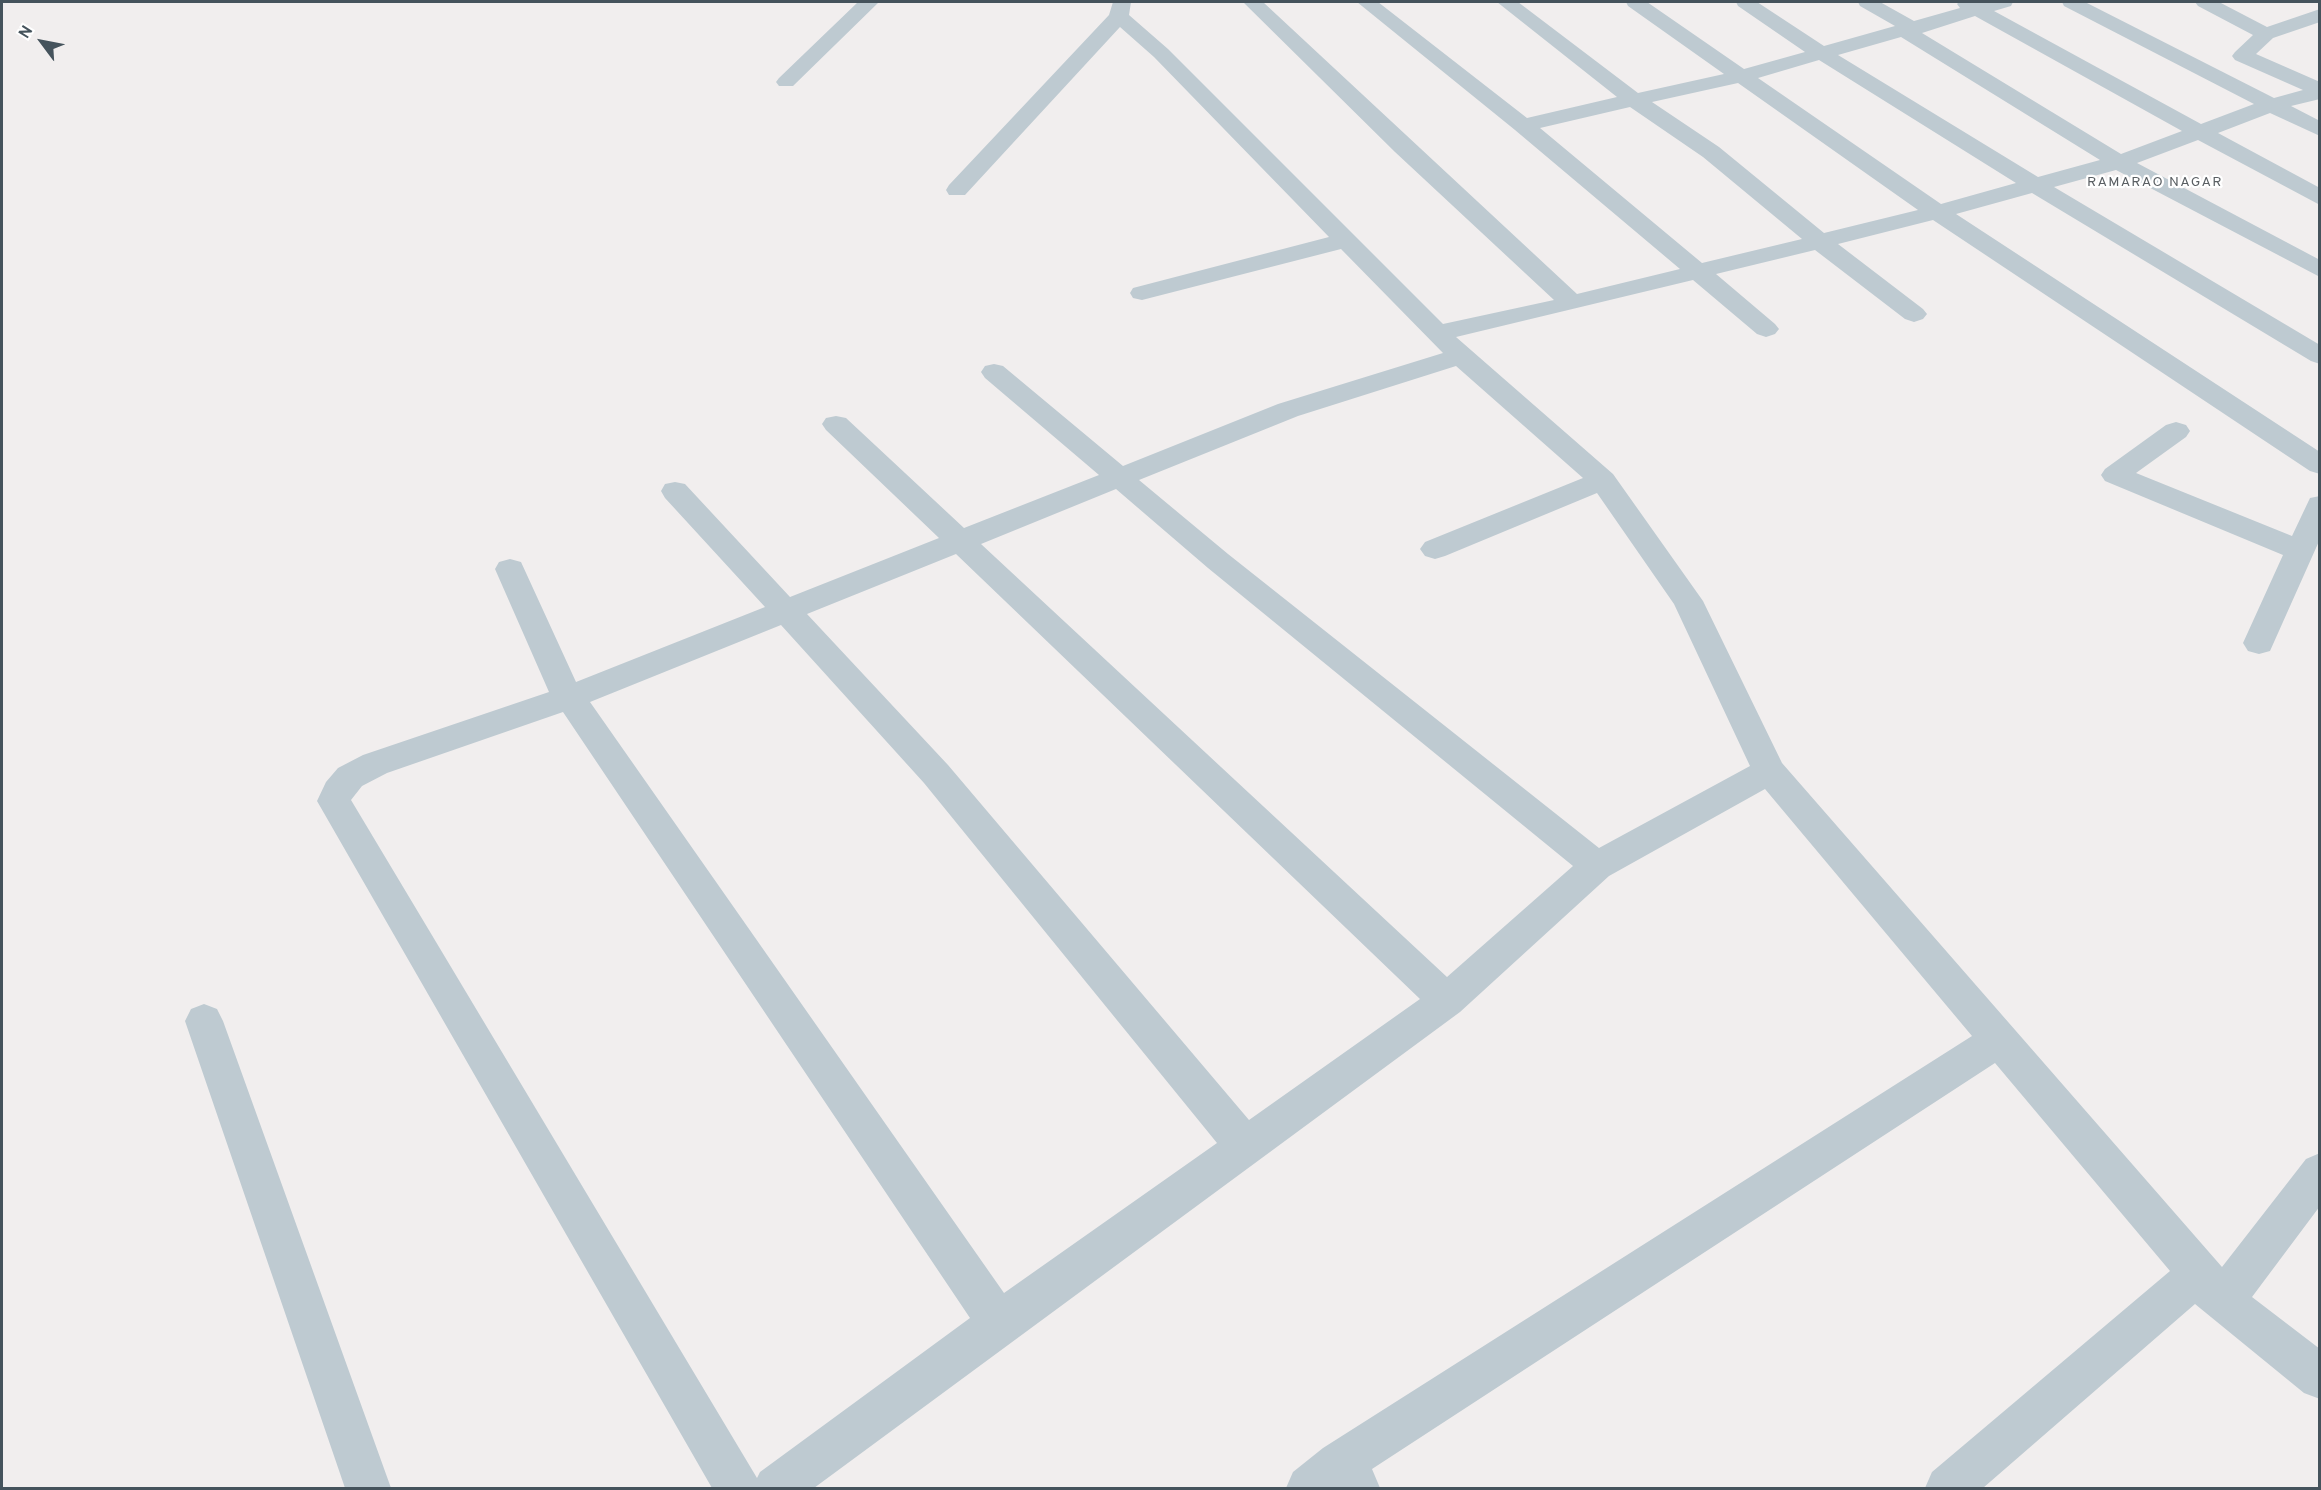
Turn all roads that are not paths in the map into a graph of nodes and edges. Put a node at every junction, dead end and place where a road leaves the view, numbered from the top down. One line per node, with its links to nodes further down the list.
1 (869, 2): 18 (street)
2 (1252, 2): 35 (street)
3 (1366, 2): 22 (street)
4 (1506, 2): 20 (street)
5 (1635, 2): 17 (street)
6 (1745, 2): 16 (street)
7 (1867, 2): 14 (street)
8 (2004, 2): 11 (street)
9 (2071, 2): 21 (street)
10 (2205, 2): 15 (street)
11 (1969, 5): 14 (street); 24 (street)
12 (1121, 9): 27 (street); 30 (street)
13 (2319, 15): 15 (street)
14 (1910, 30): 16 (street); 25 (street)
15 (2266, 34): 19 (street)
16 (1821, 53): 17 (street); 26 (street)
17 (1741, 76): 20 (street); 29 (street)
18 (786, 82)
19 (2319, 91): 21 (street)
20 (1635, 100): 22 (street); 31 (street)
21 (2272, 105): 23 (street); 24 (street)
22 (1523, 125): 33 (street)
23 (2319, 130)
24 (2202, 133): 25 (street); 28 (street)
25 (2119, 162): 26 (street); 32 (street)
26 (2033, 184): 29 (street); 39 (street)
27 (957, 190)
28 (2319, 198)
29 (1937, 213): 31 (street); 43 (street)
30 (1346, 240): 34 (street); 38 (street)
31 (1819, 241): 33 (street); 36 (street)
32 (2319, 270)
33 (1699, 272): 35 (street); 37 (street)
34 (1142, 293)
35 (1572, 303): 38 (street)
36 (1914, 314)
37 (1766, 329)
38 (1449, 345): 44 (street); 45 (street)
39 (2319, 356)
40 (994, 372): 44 (street)
41 (836, 424): 48 (street)
42 (2176, 431): 50 (street)
43 (2319, 465)
44 (1119, 478): 48 (street); 56 (street)
45 (1602, 480): 49 (street); 55 (street)
46 (675, 491): 52 (street)
47 (2319, 505): 50 (street)
48 (956, 541): 52 (street); 57 (street)
49 (1435, 549)
50 (2300, 551): 53 (street)
51 (510, 569): 54 (street)
52 (787, 612): 54 (street); 60 (street)
53 (2259, 643)
54 (570, 697): 63 (street); 67 (street)
55 (1769, 771): 56 (street); 59 (street)
56 (1597, 866): 57 (street)
57 (1447, 1001): 60 (street)
58 (204, 1021): 66 (street)
59 (1999, 1039): 62 (street); 65 (street)
60 (1245, 1146): 63 (street)
61 (2319, 1172): 62 (street)
62 (2223, 1301): 64 (street); 69 (street)
63 (999, 1323): 68 (street)
64 (2319, 1377)
65 (1335, 1480)
66 (368, 1488)
67 (738, 1488)
68 (776, 1488)
69 (1948, 1488)

